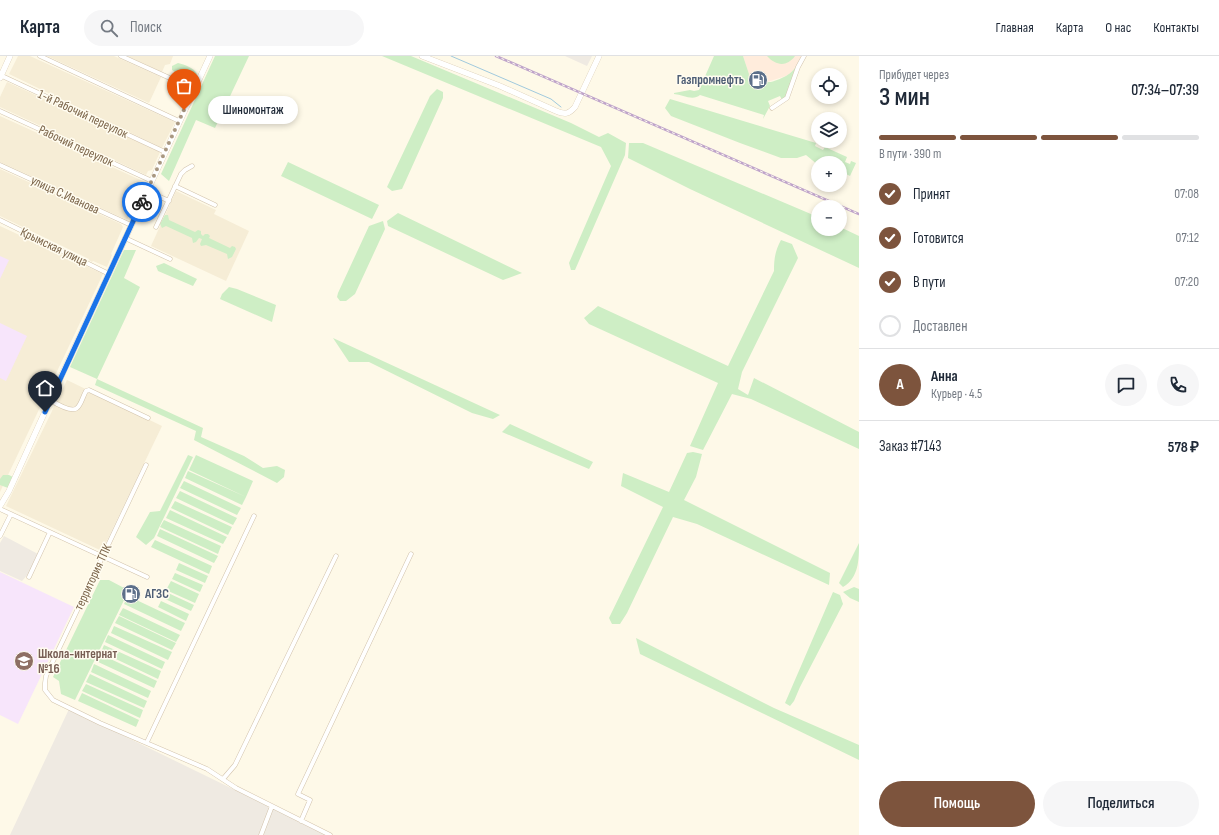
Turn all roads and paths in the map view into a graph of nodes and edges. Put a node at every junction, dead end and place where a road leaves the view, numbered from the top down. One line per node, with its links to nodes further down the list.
1 (10, 56): 8 (main road)
2 (40, 56): 12 (street)
3 (121, 56): 9 (street)
4 (210, 56): 9 (main road)
5 (422, 56): 6 (main road)
6 (600, 56)
7 (804, 56): 10 (street)
8 (0, 76): 13 (street, 1-й Рабочий переулок)
9 (194, 89): 12 (main road)
10 (772, 108)
11 (0, 112): 16 (street, Рабочий переулок)
12 (180, 121): 13 (main road)
13 (165, 152): 16 (main road)
14 (0, 165): 22 (street, улица С.Иванова)
15 (192, 166): 17 (street)
16 (152, 181): 18 (main road)
17 (176, 186): 19 (street); 20 (street)
18 (147, 191): 19 (street); 22 (main road)
19 (169, 200): 23 (street)
20 (215, 205)
21 (0, 220): 26 (street, Крымская улица)
22 (131, 225): 24 (main road)
23 (156, 227)
24 (125, 238): 25 (street); 26 (main road)
25 (170, 259)
26 (108, 274): 27 (main road)
27 (50, 400): 28 (street); 30 (main road)
28 (148, 418)
29 (146, 465): 37 (street, территория ТПК)
30 (0, 506)
31 (0, 509): 32 (street)
32 (11, 514): 34 (street); 35 (street)
33 (254, 516): 41 (street)
34 (50, 532): 37 (street); 39 (street)
35 (0, 536)
36 (411, 554): 44 (street)
37 (102, 556): 40 (street); 41 (street, территория ТПК)
38 (336, 556): 42 (street)
39 (29, 577)
40 (147, 578)
41 (147, 742): 42 (street)
42 (223, 779): 43 (street)
43 (272, 806): 44 (street); 45 (street)
44 (301, 821): 46 (street)
45 (261, 835)
46 (330, 835)

